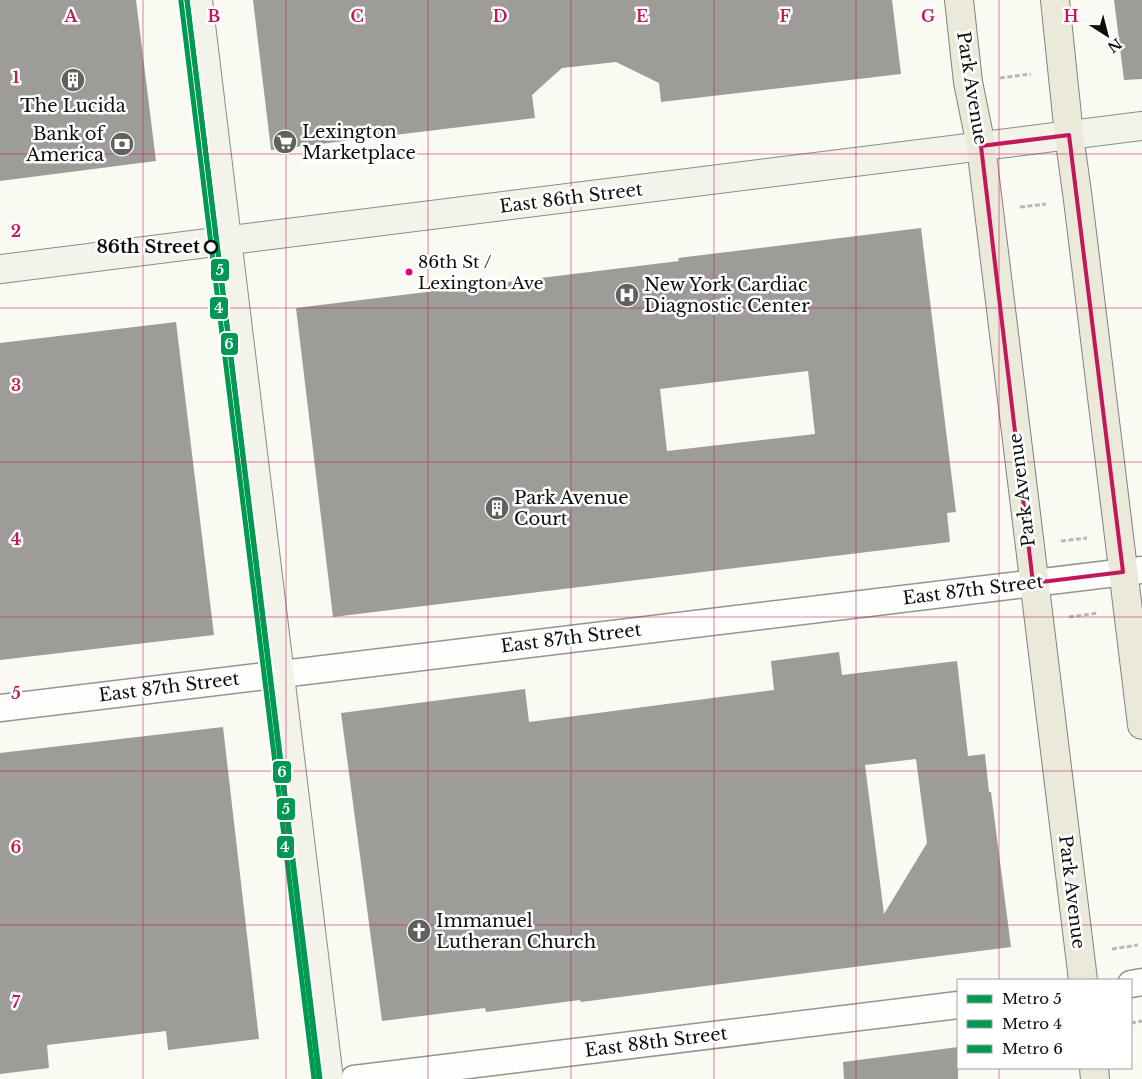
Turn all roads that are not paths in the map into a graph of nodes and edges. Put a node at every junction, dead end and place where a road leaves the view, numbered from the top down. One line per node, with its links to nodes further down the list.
1 (198, 0): 7 (main road)
2 (959, 0): 6 (main road, Park Avenue)
3 (1055, 0): 5 (main road)
4 (1142, 126): 5 (main road, East 86th Street)
5 (1069, 135): 6 (main road, East 86th Street); 9 (main road)
6 (981, 146): 7 (main road, East 86th Street); 10 (main road, Park Avenue)
7 (227, 241): 8 (main road, East 86th Street); 11 (main road)
8 (0, 269)
9 (1133, 571): 10 (street, East 87th Street); 13 (main road)
10 (1033, 583): 11 (street, East 87th Street); 14 (main road, Park Avenue)
11 (279, 674): 12 (street, East 87th Street); 16 (main road)
12 (0, 708)
13 (1142, 724)
14 (1083, 979)
15 (957, 1005): 17 (street, East 88th Street)
16 (329, 1079)
17 (354, 1079)

